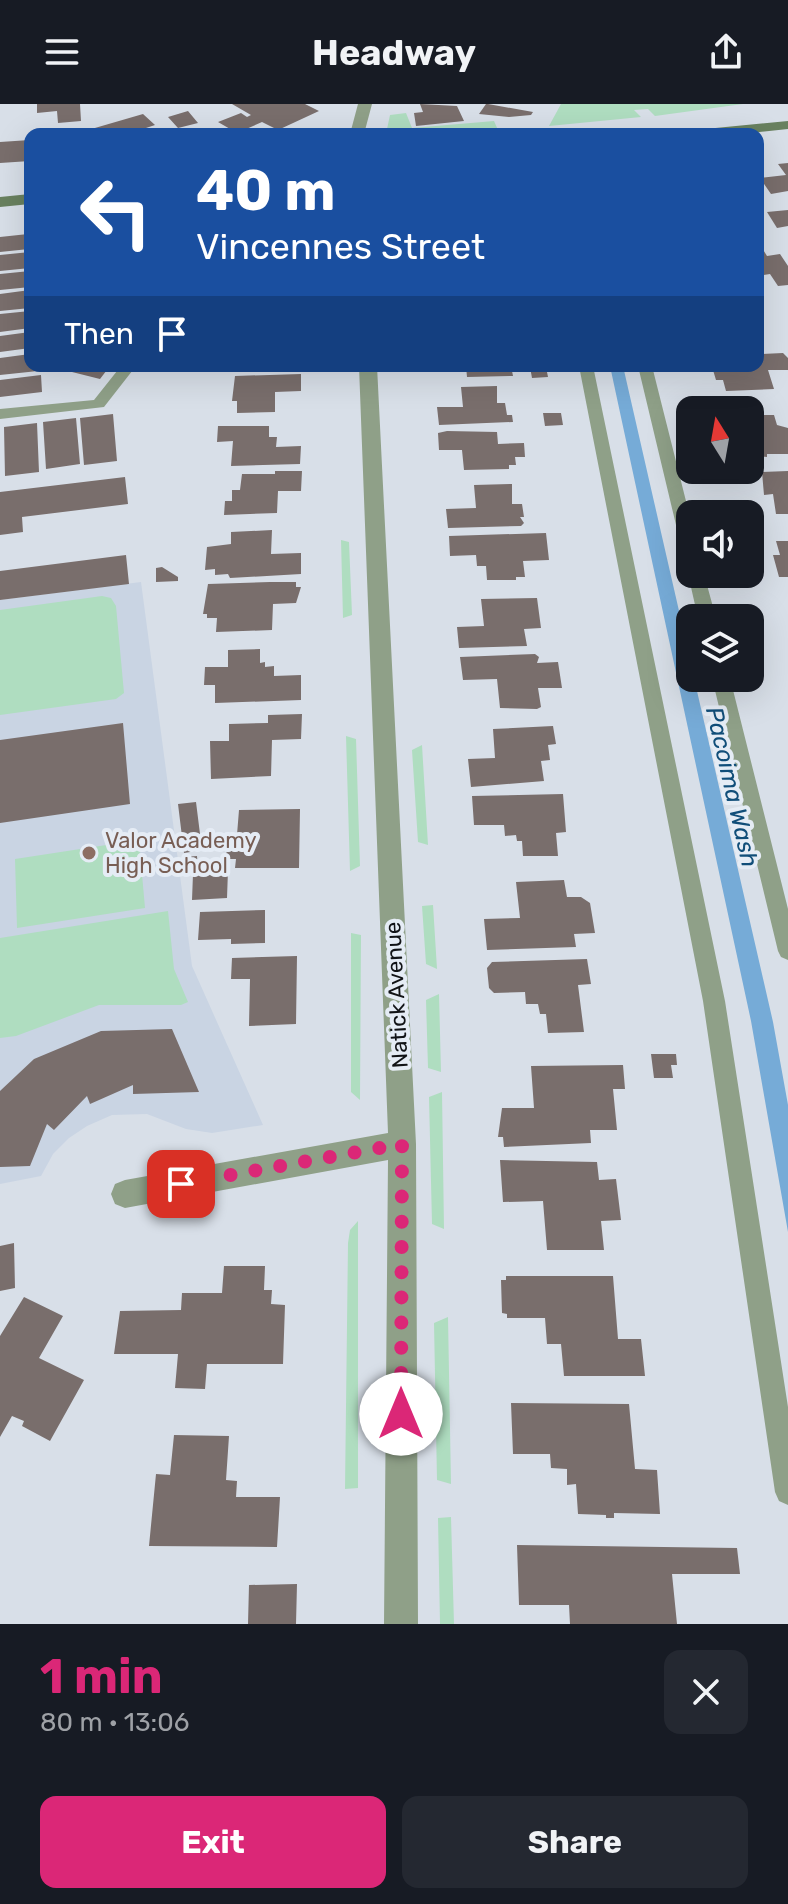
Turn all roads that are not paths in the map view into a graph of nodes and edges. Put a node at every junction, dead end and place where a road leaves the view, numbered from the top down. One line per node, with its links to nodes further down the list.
1 (365, 104): 3 (street)
2 (788, 125): 4 (main road)
3 (359, 128)
4 (757, 128)
5 (24, 200): 6 (main road)
6 (0, 202)
7 (124, 372): 11 (lane)
8 (368, 372): 15 (street, Natick Avenue)
9 (587, 372): 17 (lane)
10 (646, 372): 12 (lane)
11 (0, 414)
12 (678, 500)
13 (724, 692): 14 (lane)
14 (788, 951)
15 (402, 1144): 16 (street); 18 (street, Natick Avenue)
16 (125, 1194)
17 (788, 1492)
18 (401, 1624)

